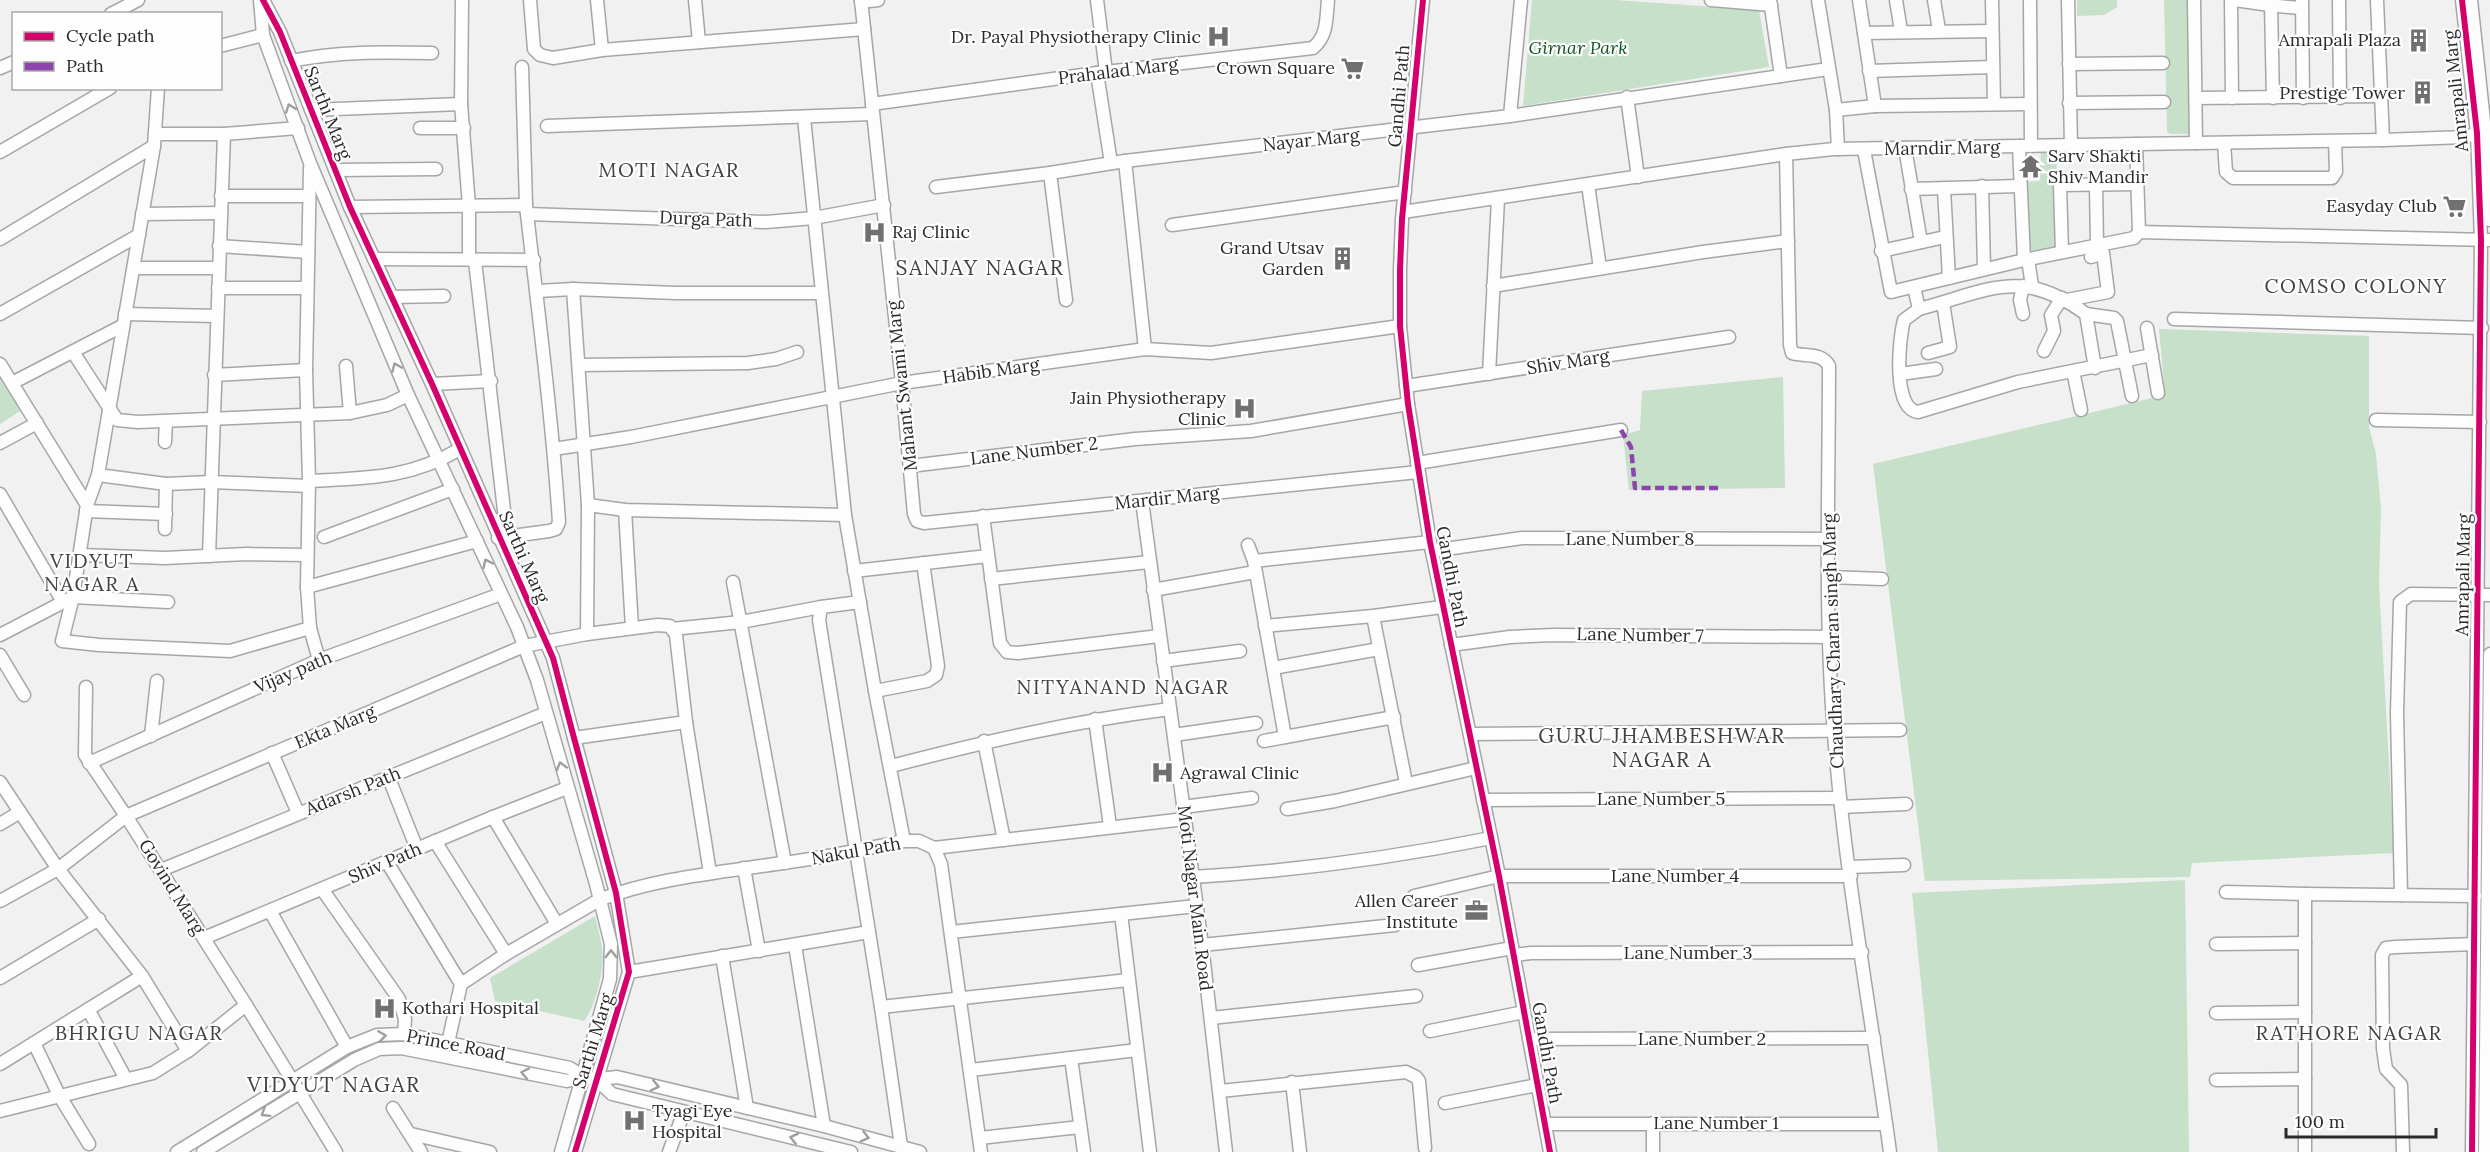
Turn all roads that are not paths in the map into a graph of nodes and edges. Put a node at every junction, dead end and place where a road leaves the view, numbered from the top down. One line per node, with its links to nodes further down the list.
1 (138, 0): 30 (street)
2 (261, 0): 36 (street); 41 (street, Sarthi Marg)
3 (462, 0): 61 (street)
4 (530, 0): 39 (street)
5 (597, 0): 39 (street)
6 (695, 0): 37 (street)
7 (878, 0): 26 (street)
8 (1097, 0): 48 (street)
9 (1328, 0): 48 (street, Prahalad Marg)
10 (1424, 0): 74 (street, Gandhi Path)
11 (1521, 0): 68 (street)
12 (1711, 0): 27 (street)
13 (1818, 0): 46 (street)
14 (1859, 0): 35 (street)
15 (1896, 0): 33 (street)
16 (1934, 0): 32 (street)
17 (1992, 0): 34 (street)
18 (2030, 0): 63 (street)
19 (2068, 0): 43 (street)
20 (2194, 0): 54 (street)
21 (2233, 0): 29 (street); 55 (street)
22 (2339, 0): 58 (street)
23 (2376, 0): 52 (street)
24 (2462, 0): 75 (street, Amrapali Marg)
25 (2471, 0): 75 (street, Amrapali Marg)
26 (861, 1): 31 (street, Mahant Swami Marg)
27 (1771, 2): 49 (street)
28 (2302, 4): 29 (street); 57 (street)
29 (2271, 6): 56 (street)
30 (115, 12)
31 (864, 30): 37 (street); 65 (street, Mahant Swami Marg)
32 (1939, 30): 33 (street); 34 (street)
33 (1901, 31): 35 (street)
34 (1991, 31): 45 (street)
35 (1864, 33): 47 (street)
36 (263, 34): 38 (street); 71 (street, one-way to 36)
37 (699, 42): 39 (street)
38 (222, 45)
39 (602, 50)
40 (432, 53): 41 (street)
41 (291, 61): 66 (street, Sarthi Marg)
42 (2163, 63): 43 (street)
43 (2068, 64): 60 (street)
44 (522, 67): 111 (street)
45 (1992, 67): 47 (street); 62 (street)
46 (1828, 69): 49 (street, Nayar Marg); 67 (street)
47 (1869, 71): 64 (street)
48 (1102, 73): 65 (street, Prahalad Marg); 92 (street)
49 (1781, 76): 53 (street, Nayar Marg)
50 (107, 90): 88 (street)
51 (158, 90): 77 (street)
52 (2380, 96): 58 (street); 78 (street)
53 (1627, 97): 68 (street, Nayar Marg); 96 (street)
54 (2196, 98): 55 (street); 80 (street)
55 (2232, 98): 56 (street)
56 (2273, 98): 57 (street)
57 (2304, 98): 58 (street)
58 (2340, 98)
59 (2164, 102): 60 (street)
60 (2069, 103): 83 (street)
61 (461, 104): 66 (street); 73 (street)
62 (1994, 104): 63 (street); 64 (street)
63 (2030, 104): 84 (street)
64 (1875, 106): 67 (street)
65 (872, 109): 69 (street, Prahalad Marg); 109 (street, Mahant Swami Marg)
66 (311, 110): 94 (street, Sarthi Marg)
67 (1836, 110): 86 (street)
68 (1510, 116): 74 (street, Nayar Marg)
69 (804, 118): 70 (street, Prahalad Marg); 117 (street)
70 (547, 126)
71 (298, 128): 76 (street); 91 (street)
72 (420, 128): 73 (street)
73 (464, 128): 110 (street)
74 (1411, 129): 90 (street, Nayar Marg); 105 (street, Gandhi Path)
75 (2481, 132): 78 (street, Marndir Marg); 119 (street, Amrapali Marg)
76 (224, 134): 77 (street); 106 (street)
77 (154, 140): 115 (street); 123 (street)
78 (2383, 140): 79 (street, Marndir Marg)
79 (2335, 141): 81 (street, Marndir Marg); 81 (street)
80 (2196, 143): 81 (street, Marndir Marg); 82 (street, Marndir Marg)
81 (2224, 143)
82 (2136, 144): 83 (street, Marndir Marg); 97 (street)
83 (2071, 145): 84 (street, Marndir Marg)
84 (2025, 146): 85 (street, Marndir Marg); 101 (street)
85 (1905, 148): 87 (street, Marndir Marg); 103 (street)
86 (1838, 149): 87 (street, Marndir Marg); 89 (street, Marndir Marg)
87 (1864, 150): 128 (street)
88 (0, 152)
89 (1786, 154): 96 (street, Marndir Marg); 124 (street, Chaudhary Charan singh Marg)
90 (1125, 161): 92 (street, Nayar Marg); 165 (street)
91 (310, 163): 107 (street); 116 (street)
92 (1111, 163): 95 (street, Nayar Marg)
93 (435, 169): 94 (street)
94 (335, 170): 112 (street, Sarthi Marg)
95 (1050, 173): 102 (street, Nayar Marg); 152 (street)
96 (1638, 177): 98 (street, Marndir Marg)
97 (2137, 184): 99 (street); 120 (street)
98 (1588, 185): 108 (street, Marndir Marg); 138 (street)
99 (2096, 185): 126 (street); 130 (street)
100 (1982, 186): 101 (street); 104 (street); 139 (street)
101 (2020, 186): 135 (street)
102 (936, 187)
103 (1911, 189): 104 (street); 125 (street)
104 (1944, 189): 122 (street)
105 (1405, 192): 113 (street, Gandhi Path); 118 (street)
106 (221, 196): 107 (street); 114 (street)
107 (308, 196): 129 (street)
108 (1498, 199): 113 (street, Marndir Marg); 141 (street)
109 (884, 204): 117 (street, Durga Path); 184 (street, Mahant Swami Marg)
110 (469, 206): 111 (street, Durga Path); 112 (street, Durga Path); 133 (street)
111 (523, 208): 117 (street, Durga Path); 134 (street)
112 (351, 210): 116 (street, Durga Path); 132 (street, Sarthi Marg)
113 (1403, 212): 161 (street, Gandhi Path)
114 (221, 213): 115 (street); 127 (street)
115 (142, 214): 121 (street)
116 (333, 216): 188 (street, one-way to 116)
117 (814, 218): 148 (street)
118 (1172, 225)
119 (2486, 231): 120 (street); 163 (street, Amrapali Marg)
120 (2139, 232): 126 (street)
121 (138, 236): 136 (street); 155 (street)
122 (1945, 237): 125 (street); 140 (street)
123 (0, 239)
124 (1788, 241): 138 (street); 228 (street, Chaudhary Charan singh Marg)
125 (1921, 242): 128 (street)
126 (2097, 245): 130 (street)
127 (219, 246): 129 (street); 137 (street)
128 (1881, 251): 143 (street)
129 (308, 252): 145 (street)
130 (2062, 252): 135 (street)
131 (2091, 257): 151 (street)
132 (374, 259): 133 (street); 150 (street, Sarthi Marg)
133 (472, 260): 134 (street); 182 (street)
134 (534, 260): 147 (street)
135 (2026, 260): 139 (street); 142 (street)
136 (134, 268): 137 (street); 160 (street)
137 (218, 268): 144 (street)
138 (1600, 268): 141 (street)
139 (1984, 269): 140 (street)
140 (1949, 278): 143 (street)
141 (1493, 286): 179 (street)
142 (2027, 286): 151 (street); 153 (street); 156 (street)
143 (1914, 287): 154 (street)
144 (218, 288): 145 (street); 158 (street)
145 (307, 288): 177 (street)
146 (573, 289): 147 (street); 148 (street); 173 (street)
147 (538, 291): 207 (street)
148 (820, 293): 191 (street)
149 (444, 296): 150 (street)
150 (392, 297): 185 (street, Sarthi Marg)
151 (2065, 299): 157 (street); 166 (street)
152 (1066, 300)
153 (1942, 303): 154 (street); 169 (street)
154 (1919, 309): 180 (street)
155 (0, 314)
156 (2023, 314)
157 (2086, 314): 171 (street); 175 (street)
158 (217, 316): 160 (street); 181 (street)
159 (2174, 319): 163 (street)
160 (123, 320): 167 (street); 193 (street)
161 (1400, 326): 165 (street, Habib Marg); 186 (street, Gandhi Path)
162 (2147, 328): 170 (street)
163 (2482, 328): 190 (street, Amrapali Marg)
164 (1729, 337): 179 (street, Shiv Marg)
165 (1145, 349): 184 (street, Habib Marg)
166 (2044, 351)
167 (73, 352): 183 (street); 193 (street)
168 (797, 352): 173 (street)
169 (1928, 353)
170 (2152, 355): 171 (street); 187 (street)
171 (2124, 361): 175 (street); 189 (street)
172 (0, 364): 183 (street)
173 (579, 365): 205 (street)
174 (346, 366): 195 (street)
175 (2095, 368): 178 (street)
176 (1936, 369): 180 (street)
177 (306, 370): 181 (street); 196 (street)
178 (2073, 371): 180 (street); 194 (street)
179 (1489, 374): 186 (street, Shiv Marg)
180 (1900, 374)
181 (214, 375): 197 (street)
182 (491, 381): 185 (street); 227 (street)
183 (12, 383): 201 (street)
184 (902, 383): 191 (street, Habib Marg); 209 (street, Mahant Swami Marg)
185 (432, 384): 206 (street, Sarthi Marg)
186 (1406, 386): 192 (street, Gandhi Path)
187 (2158, 393)
188 (408, 395): 195 (street); 208 (street)
189 (2132, 396)
190 (2485, 397): 200 (street, Amrapali Marg)
191 (831, 398): 205 (street, Habib Marg); 222 (street)
192 (1408, 404): 209 (street, Lane Number 2); 210 (street, Gandhi Path)
193 (109, 409): 199 (street); 211 (street)
194 (2081, 410)
195 (350, 412): 196 (street)
196 (306, 414): 197 (street); 213 (street)
197 (213, 420): 199 (street); 212 (street)
198 (2376, 420): 200 (street)
199 (166, 421): 203 (street)
200 (2480, 422): 247 (street, Amrapali Marg)
201 (37, 423): 204 (street); 219 (street)
202 (1621, 430): 210 (street, Mardir Marg)
203 (165, 442)
204 (0, 443)
205 (585, 445): 207 (street, Habib Marg); 218 (street)
206 (460, 449): 208 (street); 227 (street, Sarthi Marg)
207 (554, 449): 227 (street)
208 (440, 460): 213 (street); 215 (street)
209 (910, 466): 224 (street, Mahant Swami Marg)
210 (1417, 467): 217 (street, Mardir Marg); 231 (street, Gandhi Path)
211 (98, 475): 214 (street); 219 (street)
212 (210, 482): 213 (street); 214 (street); 234 (street)
213 (309, 483): 233 (street)
214 (166, 484): 221 (street)
215 (453, 489): 226 (street); 229 (street)
216 (0, 494): 248 (street)
217 (1142, 501): 223 (street, Mardir Marg); 236 (street, Moti Nagar Main Road)
218 (588, 505): 220 (street); 259 (street)
219 (87, 508): 221 (street); 232 (street)
220 (626, 510): 222 (street); 257 (street)
221 (165, 514): 225 (street)
222 (845, 515): 239 (street)
223 (983, 516): 224 (street, Mardir Marg); 235 (street)
224 (917, 521)
225 (165, 529)
226 (324, 537)
227 (502, 537): 263 (street, Sarthi Marg)
228 (1829, 539): 231 (street, Lane Number 8); 240 (street, Chaudhary Charan singh Marg)
229 (477, 541): 244 (street); 246 (street, one-way to 229)
230 (1248, 546): 238 (street)
231 (1431, 546): 238 (street, Lane Number 8); 252 (street, Gandhi Path)
232 (81, 555): 234 (street); 248 (street)
233 (307, 555): 234 (street); 244 (street)
234 (209, 556)
235 (988, 556): 237 (street); 241 (street)
236 (1149, 562): 241 (street); 245 (street, Moti Nagar Main Road)
237 (923, 563): 239 (street); 275 (street)
238 (1255, 567): 245 (street, Lane Number 8); 255 (street)
239 (854, 570): 250 (street)
240 (1829, 577): 242 (street); 262 (street, Chaudhary Charan singh Marg)
241 (991, 579): 261 (street)
242 (1882, 579)
243 (733, 582): 254 (street)
244 (307, 587): 256 (street)
245 (1153, 590): 261 (street, Moti Nagar Main Road)
246 (501, 594): 265 (street); 270 (street, Vijay path)
247 (2484, 595): 334 (street); 335 (street, Amrapali Marg)
248 (68, 599): 249 (street); 256 (street); 260 (street)
249 (168, 602)
250 (860, 602): 251 (street, Ekta Marg); 275 (street)
251 (821, 607): 254 (street, Ekta Marg); 318 (street)
252 (1442, 607): 253 (street); 264 (street, Gandhi Path)
253 (1373, 616): 255 (street); 266 (street)
254 (741, 622): 258 (street, Ekta Marg); 320 (street)
255 (1265, 626): 272 (street)
256 (310, 628): 270 (street)
257 (632, 628): 258 (street, Ekta Marg); 259 (street, Ekta Marg)
258 (671, 628): 281 (street)
259 (587, 634): 263 (street, Ekta Marg)
260 (0, 635)
261 (1159, 636): 271 (street, Moti Nagar Main Road)
262 (1830, 637): 264 (street, Lane Number 7); 284 (street, Chaudhary Charan singh Marg)
263 (545, 642): 265 (street, Ekta Marg); 289 (street, Sarthi Marg)
264 (1451, 645): 285 (street, Gandhi Path)
265 (524, 646): 278 (street); 292 (street, Ekta Marg)
266 (1379, 649): 272 (street); 279 (street)
267 (1239, 651): 271 (street)
268 (2490, 654): 341 (street, Amrapali Marg)
269 (0, 655): 276 (street)
270 (319, 660): 287 (street, Vijay path)
271 (1163, 662): 277 (street, Moti Nagar Main Road)
272 (1273, 668): 288 (street)
273 (157, 681): 287 (street)
274 (86, 687): 293 (street, Govind Marg)
275 (875, 692): 294 (street)
276 (24, 695)
277 (1170, 709): 280 (street); 286 (street, Moti Nagar Main Road)
278 (546, 713): 296 (street, Adarsh Path); 299 (street, one-way to 278)
279 (1394, 717): 288 (street); 298 (street)
280 (1095, 718): 290 (street); 311 (street)
281 (686, 722): 289 (street); 326 (street)
282 (1256, 723): 286 (street)
283 (1900, 730): 284 (street)
284 (1834, 732): 285 (street); 302 (street, Chaudhary Charan singh Marg)
285 (1470, 734): 295 (street, Gandhi Path)
286 (1174, 735): 307 (street, Moti Nagar Main Road)
287 (151, 736): 293 (street, Vijay path)
288 (1286, 737): 291 (street)
289 (574, 738): 331 (street, Sarthi Marg)
290 (984, 741): 294 (street); 313 (street)
291 (1264, 741)
292 (272, 753): 306 (street); 308 (street, Ekta Marg)
293 (89, 763): 308 (street, Govind Marg)
294 (891, 766): 314 (street)
295 (1476, 768): 298 (street); 301 (street, Gandhi Path)
296 (388, 776): 306 (street, Adarsh Path); 317 (street)
297 (0, 782): 305 (street)
298 (1406, 783): 304 (street)
299 (567, 788): 309 (street, Shiv Path); 336 (street)
300 (1252, 798): 307 (street)
301 (1483, 800): 302 (street, Lane Number 5); 312 (street, Gandhi Path)
302 (1840, 802): 303 (street, Lane Number 5); 325 (street, Chaudhary Charan singh Marg)
303 (1906, 804)
304 (1287, 809)
305 (20, 812): 310 (street); 323 (street)
306 (298, 813): 324 (street, Adarsh Path)
307 (1184, 813): 311 (street); 328 (street, Moti Nagar Main Road)
308 (126, 816): 323 (street, Ekta Marg); 324 (street, Govind Marg)
309 (493, 817): 315 (street, Shiv Path); 343 (street)
310 (0, 824)
311 (1110, 826): 313 (street)
312 (1491, 838): 327 (street, Gandhi Path); 328 (street)
313 (1005, 840): 316 (street)
314 (904, 841): 316 (street, Nakul Path); 318 (street, Nakul Path)
315 (435, 842): 317 (street, Shiv Path); 356 (street)
316 (934, 848): 345 (street)
317 (417, 849): 319 (street, Shiv Path)
318 (856, 851): 320 (street, Nakul Path); 346 (street)
319 (387, 862): 329 (street, Shiv Path); 363 (street)
320 (785, 863): 322 (street, Nakul Path)
321 (1904, 865): 325 (street, Lane Number 4)
322 (744, 868): 326 (street, Nakul Path); 353 (street)
323 (58, 869): 337 (street, Ekta Marg); 342 (street)
324 (161, 870): 347 (street, Govind Marg)
325 (1850, 871): 327 (street, Lane Number 4); 355 (street, Chaudhary Charan singh Marg)
326 (710, 873): 331 (street, Nakul Path)
327 (1499, 876): 333 (street, Lane Number 4); 354 (street, Gandhi Path)
328 (1192, 877): 338 (street, Moti Nagar Main Road)
329 (322, 889): 339 (street, Shiv Path); 374 (street)
330 (2226, 892): 332 (street)
331 (615, 893): 336 (street, Nakul Path); 359 (street, Sarthi Marg)
332 (2306, 894): 334 (street); 348 (street)
333 (1414, 896)
334 (2401, 896): 335 (street)
335 (2475, 896): 341 (street, Amrapali Marg)
336 (599, 900): 343 (street, Nakul Path); 385 (street, one-way to 336)
337 (0, 901)
338 (1196, 906): 340 (street); 352 (street, Moti Nagar Main Road)
339 (270, 911): 347 (street, Shiv Path); 379 (street)
340 (1120, 914): 345 (street); 362 (street)
341 (2484, 915): 350 (street, Amrapali Marg); 433 (street, Amrapali Marg)
342 (99, 919): 360 (street); 361 (street)
343 (557, 924): 356 (street, Nakul Path)
344 (1395, 925): 352 (street)
345 (951, 932): 365 (street)
346 (869, 933): 351 (street); 367 (street)
347 (204, 938): 366 (street, Govind Marg)
348 (2305, 943): 349 (street); 370 (street)
349 (2216, 944)
350 (2474, 944): 431 (street); 432 (street, Amrapali Marg)
351 (795, 945): 353 (street); 404 (street)
352 (1202, 945): 372 (street, Moti Nagar Main Road)
353 (759, 951): 357 (street)
354 (1513, 952): 355 (street, Lane Number 3); 358 (street, Lane Number 3); 369 (street, Gandhi Path)
355 (1862, 952): 375 (street, Chaudhary Charan singh Marg)
356 (506, 954): 363 (street, Nakul Path)
357 (722, 956): 359 (street); 398 (street)
358 (1418, 965)
359 (629, 972): 389 (street, Sarthi Marg)
360 (142, 976): 368 (street); 381 (street)
361 (0, 978)
362 (1128, 980): 365 (street); 380 (street)
363 (461, 984): 378 (street)
364 (1416, 996): 372 (street)
365 (960, 999): 367 (street); 384 (street)
366 (246, 1005): 381 (street); 387 (street, Govind Marg)
367 (881, 1007): 409 (street)
368 (88, 1009): 377 (street); 386 (street)
369 (1524, 1012): 373 (street); 376 (street, Gandhi Path)
370 (2305, 1012): 371 (street); 388 (street)
371 (2216, 1013)
372 (1211, 1018): 394 (street, Moti Nagar Main Road)
373 (1430, 1031)
374 (404, 1034): 378 (street, Prince Road); 379 (street, Prince Road, one-way to 374)
375 (1874, 1038): 376 (street, Lane Number 2); 403 (street, Chaudhary Charan singh Marg)
376 (1530, 1039): 392 (street, Gandhi Path)
377 (34, 1043): 383 (street); 395 (street)
378 (448, 1043): 385 (street, Prince Road)
379 (347, 1047): 387 (street, Prince Road)
380 (1137, 1050): 382 (street); 424 (street)
381 (188, 1051): 386 (street)
382 (1071, 1058): 384 (street); 405 (street)
383 (1, 1063)
384 (971, 1070): 407 (street)
385 (582, 1077): 389 (street, Prince Road); 393 (street, Prince Road, one-way to 393); 417 (street)
386 (126, 1079): 395 (street)
387 (293, 1079): 393 (street, Govind Marg); 412 (street, Prince Road)
388 (2305, 1079): 390 (street); 430 (street)
389 (597, 1080): 398 (street, Prince Road, one-way to 398); 400 (street, Prince Road); 418 (street, Sarthi Marg)
390 (2216, 1080)
391 (1292, 1082): 394 (street); 411 (street); 426 (street)
392 (1537, 1085): 396 (street); 402 (street, Gandhi Path)
393 (300, 1091): 413 (street, Prince Road, one-way to 413); 414 (street, Govind Marg)
394 (1220, 1091): 425 (street, Moti Nagar Main Road)
395 (59, 1095): 399 (street); 408 (street)
396 (1445, 1103)
397 (393, 1108): 406 (street)
398 (747, 1108): 404 (street, Prince Road)
399 (0, 1112)
400 (684, 1112): 410 (street, Prince Road, one-way to 400); 419 (street)
401 (1653, 1123): 402 (street, Lane Number 1); 403 (street, Lane Number 1); 428 (street)
402 (1545, 1124): 427 (street, Gandhi Path)
403 (1886, 1124): 429 (street, Chaudhary Charan singh Marg)
404 (824, 1126): 409 (street, Prince Road, one-way to 409)
405 (1080, 1127): 407 (street); 423 (street)
406 (411, 1134): 415 (street); 416 (street)
407 (980, 1138): 422 (street)
408 (89, 1144)
409 (901, 1146): 421 (street, Prince Road)
410 (821, 1148): 420 (street, Prince Road)
411 (1425, 1148)
412 (177, 1152)
413 (203, 1152)
414 (336, 1152)
415 (421, 1152)
416 (490, 1152)
417 (561, 1152)
418 (575, 1152)
419 (669, 1152)
420 (851, 1152)
421 (920, 1152)
422 (981, 1152)
423 (1084, 1152)
424 (1150, 1152)
425 (1225, 1152)
426 (1300, 1152)
427 (1550, 1152)
428 (1653, 1152)
429 (1890, 1152)
430 (2305, 1152)
431 (2403, 1152)
432 (2472, 1152)
433 (2485, 1152)

